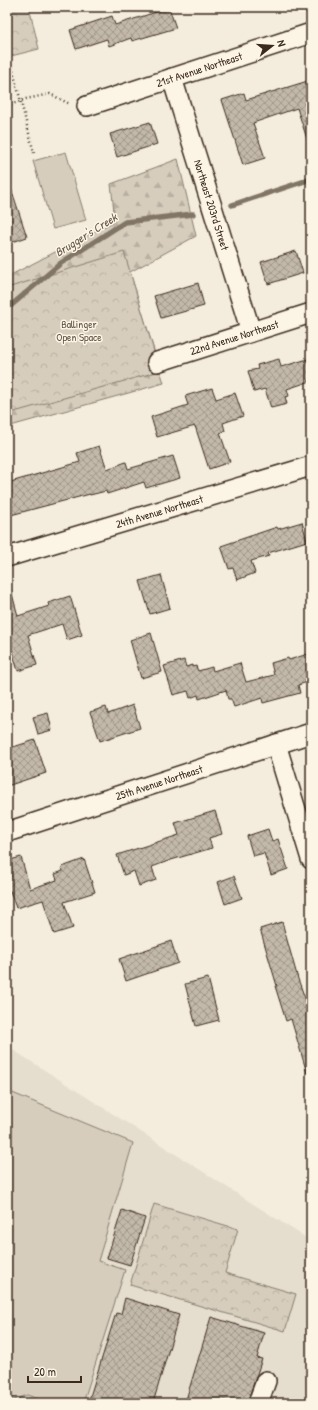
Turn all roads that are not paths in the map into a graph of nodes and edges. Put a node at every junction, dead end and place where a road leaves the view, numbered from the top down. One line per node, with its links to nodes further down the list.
1 (311, 33): 2 (street, 21st Avenue Northeast)
2 (172, 78): 3 (street, 21st Avenue Northeast); 5 (street, Northeast 203rd Street)
3 (87, 106)
4 (311, 313): 5 (street, 22nd Avenue Northeast)
5 (251, 332): 6 (street, 22nd Avenue Northeast)
6 (158, 362)
7 (311, 466): 8 (street, 24th Avenue Northeast)
8 (7, 557)
9 (311, 733): 10 (street, 25th Avenue Northeast)
10 (276, 744): 11 (street, 25th Avenue Northeast); 12 (street)
11 (7, 832)
12 (311, 860)
13 (266, 1381): 14 (street)
14 (258, 1403)

